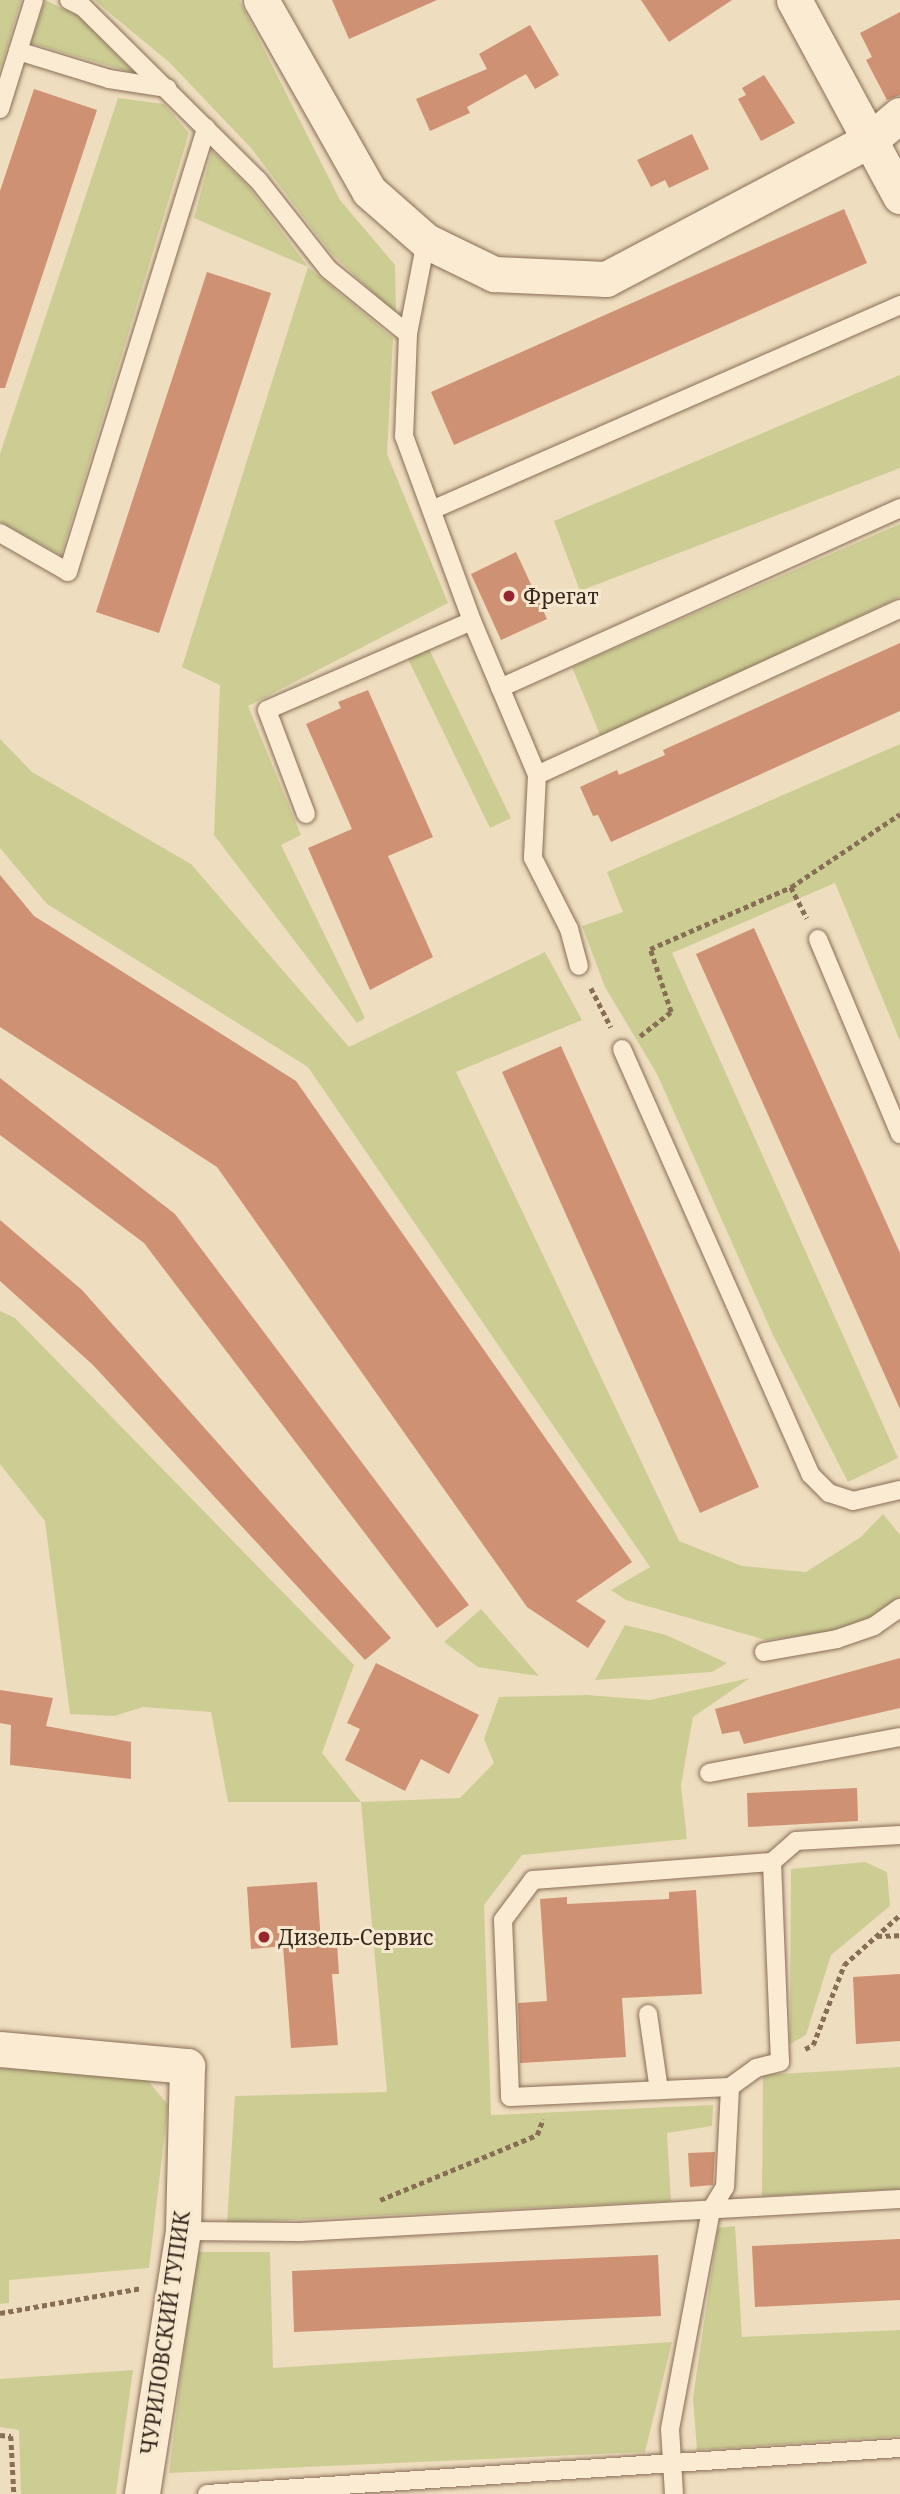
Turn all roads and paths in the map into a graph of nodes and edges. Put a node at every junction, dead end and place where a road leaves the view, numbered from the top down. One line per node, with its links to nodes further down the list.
1 (34, 0): 5 (lane)
2 (69, 0): 6 (lane)
3 (261, 0): 12 (street)
4 (793, 0): 10 (street)
5 (18, 51): 6 (lane); 7 (lane)
6 (167, 88): 9 (lane)
7 (0, 109)
8 (900, 115): 10 (street)
9 (206, 128): 14 (lane); 17 (lane)
10 (870, 140): 11 (street); 12 (street)
11 (900, 195)
12 (426, 241): 14 (lane)
13 (900, 305): 16 (lane)
14 (408, 334): 16 (lane)
15 (900, 508): 20 (lane)
16 (434, 509): 19 (lane)
17 (0, 533)
18 (900, 609): 21 (lane)
19 (472, 621): 20 (lane); 22 (lane)
20 (500, 688): 21 (lane)
21 (537, 775): 26 (lane)
22 (306, 814)
23 (900, 814): 24 (path)
24 (792, 887): 25 (path); 27 (path)
25 (818, 940): 28 (lane)
26 (579, 966): 27 (path)
27 (622, 1049): 29 (lane)
28 (900, 1134)
29 (900, 1490)
30 (900, 1608): 31 (lane)
31 (764, 1652)
32 (900, 1737): 33 (lane)
33 (709, 1773)
34 (900, 1835): 35 (lane)
35 (772, 1862): 41 (lane); 44 (lane)
36 (900, 1915): 38 (path)
37 (900, 1934): 38 (path)
38 (876, 1936): 41 (path)
39 (648, 2014): 43 (lane)
40 (0, 2049): 48 (street, ЧУРИЛОВСКИЙ ТУПИК)
41 (779, 2062): 42 (lane)
42 (730, 2087): 43 (lane); 47 (lane)
43 (659, 2090): 44 (lane)
44 (551, 2095): 46 (path)
45 (900, 2199): 47 (lane)
46 (375, 2202)
47 (711, 2210): 48 (lane); 53 (lane)
48 (183, 2231): 49 (street, ЧУРИЛОВСКИЙ ТУПИК)
49 (174, 2286): 50 (path); 55 (street, ЧУРИЛОВСКИЙ ТУПИК)
50 (0, 2313)
51 (0, 2435): 54 (path)
52 (900, 2448): 53 (lane)
53 (673, 2465): 56 (lane); 57 (lane)
54 (14, 2494)
55 (142, 2494)
56 (207, 2494)
57 (674, 2494)

